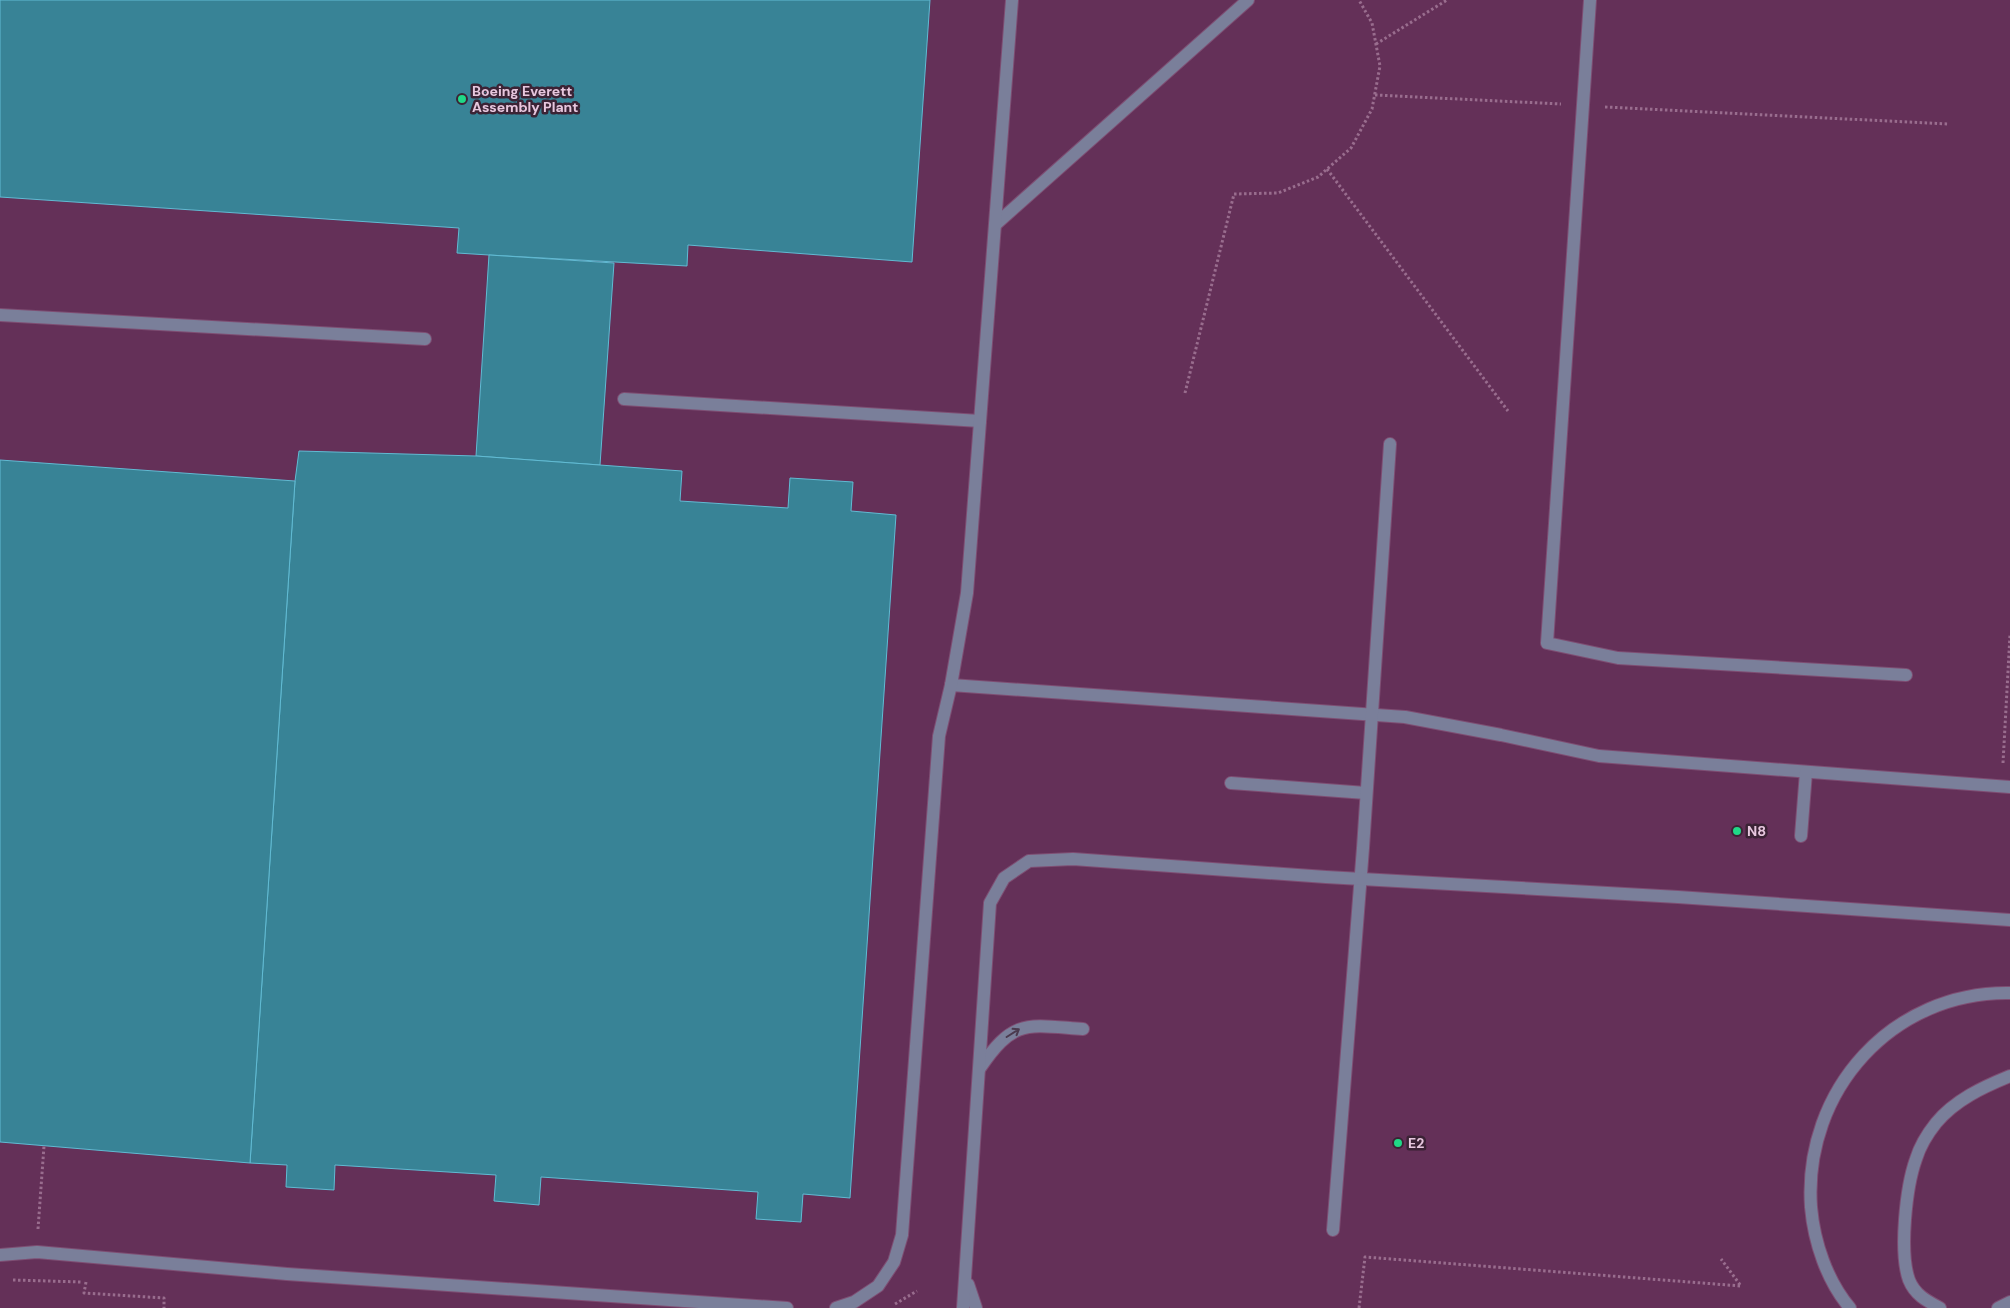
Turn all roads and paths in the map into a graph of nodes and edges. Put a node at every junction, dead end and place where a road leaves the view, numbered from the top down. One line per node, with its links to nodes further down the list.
1 (1012, 0): 11 (street)
2 (1248, 0): 11 (street)
3 (1359, 0): 6 (path)
4 (1447, 0): 6 (path)
5 (1590, 0): 8 (street)
6 (1376, 44): 7 (path)
7 (1375, 94): 8 (path); 10 (path)
8 (1583, 105): 9 (path); 20 (street)
9 (1948, 124)
10 (1327, 168): 14 (path); 16 (path)
11 (996, 224): 17 (street)
12 (0, 315): 13 (street)
13 (425, 338)
14 (1185, 393)
15 (624, 399): 17 (street)
16 (1508, 411)
17 (980, 420): 21 (street)
18 (1390, 444): 22 (street)
19 (2010, 636): 25 (path)
20 (1906, 675)
21 (952, 685): 22 (street); 45 (street)
22 (1372, 715): 23 (street); 26 (street)
23 (1806, 772): 25 (street); 27 (street)
24 (1231, 783): 26 (street)
25 (2006, 787)
26 (1366, 793): 28 (street)
27 (1801, 836)
28 (1359, 879): 29 (street); 32 (street); 35 (street)
29 (2010, 920)
30 (2010, 992): 50 (street)
31 (1082, 1029): 32 (street, one-way to 31)
32 (980, 1068): 39 (street)
33 (2010, 1076): 51 (street)
34 (44, 1146): 36 (path)
35 (1333, 1230)
36 (37, 1252): 37 (street); 44 (street)
37 (0, 1255)
38 (1721, 1259): 49 (path)
39 (965, 1272): 47 (street); 48 (street)
40 (86, 1282): 43 (path)
41 (917, 1291): 46 (path)
42 (2010, 1302): 52 (street)
43 (164, 1308)
44 (787, 1308)
45 (836, 1308)
46 (888, 1308)
47 (963, 1308)
48 (976, 1308)
49 (1359, 1308)
50 (1850, 1308)
51 (1940, 1308)
52 (1998, 1308)

